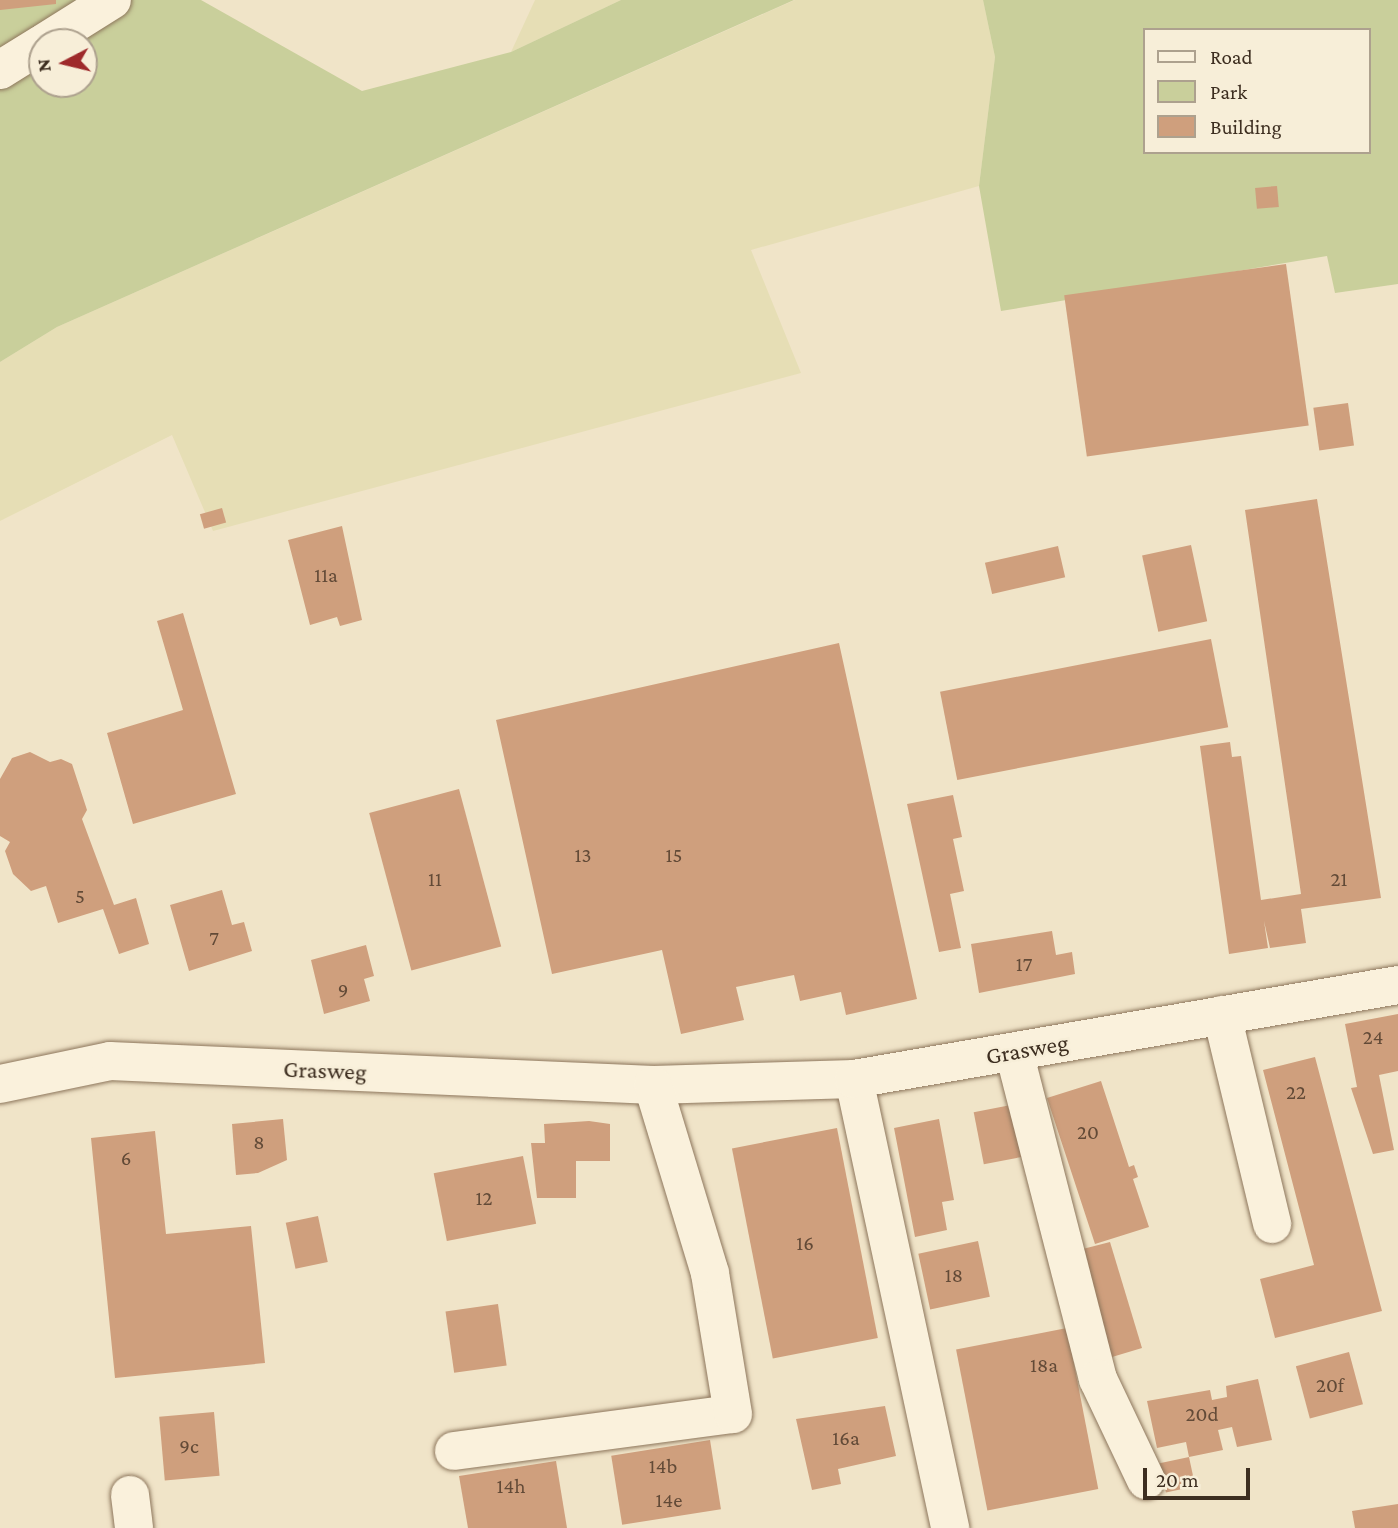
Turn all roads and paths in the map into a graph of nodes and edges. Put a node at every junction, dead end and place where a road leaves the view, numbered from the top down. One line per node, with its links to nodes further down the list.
1 (112, 0): 2 (street)
2 (67, 28)
3 (28, 52): 4 (street)
4 (1, 67)
5 (1398, 985): 6 (street, Grasweg)
6 (1222, 1015): 7 (street, Grasweg); 11 (street)
7 (1014, 1052): 8 (street, Grasweg); 13 (street)
8 (854, 1079): 10 (street, Grasweg); 14 (street)
9 (0, 1084): 10 (street, Grasweg)
10 (653, 1085): 12 (street)
11 (1272, 1224)
12 (454, 1451)
13 (1146, 1480)
14 (950, 1528)

